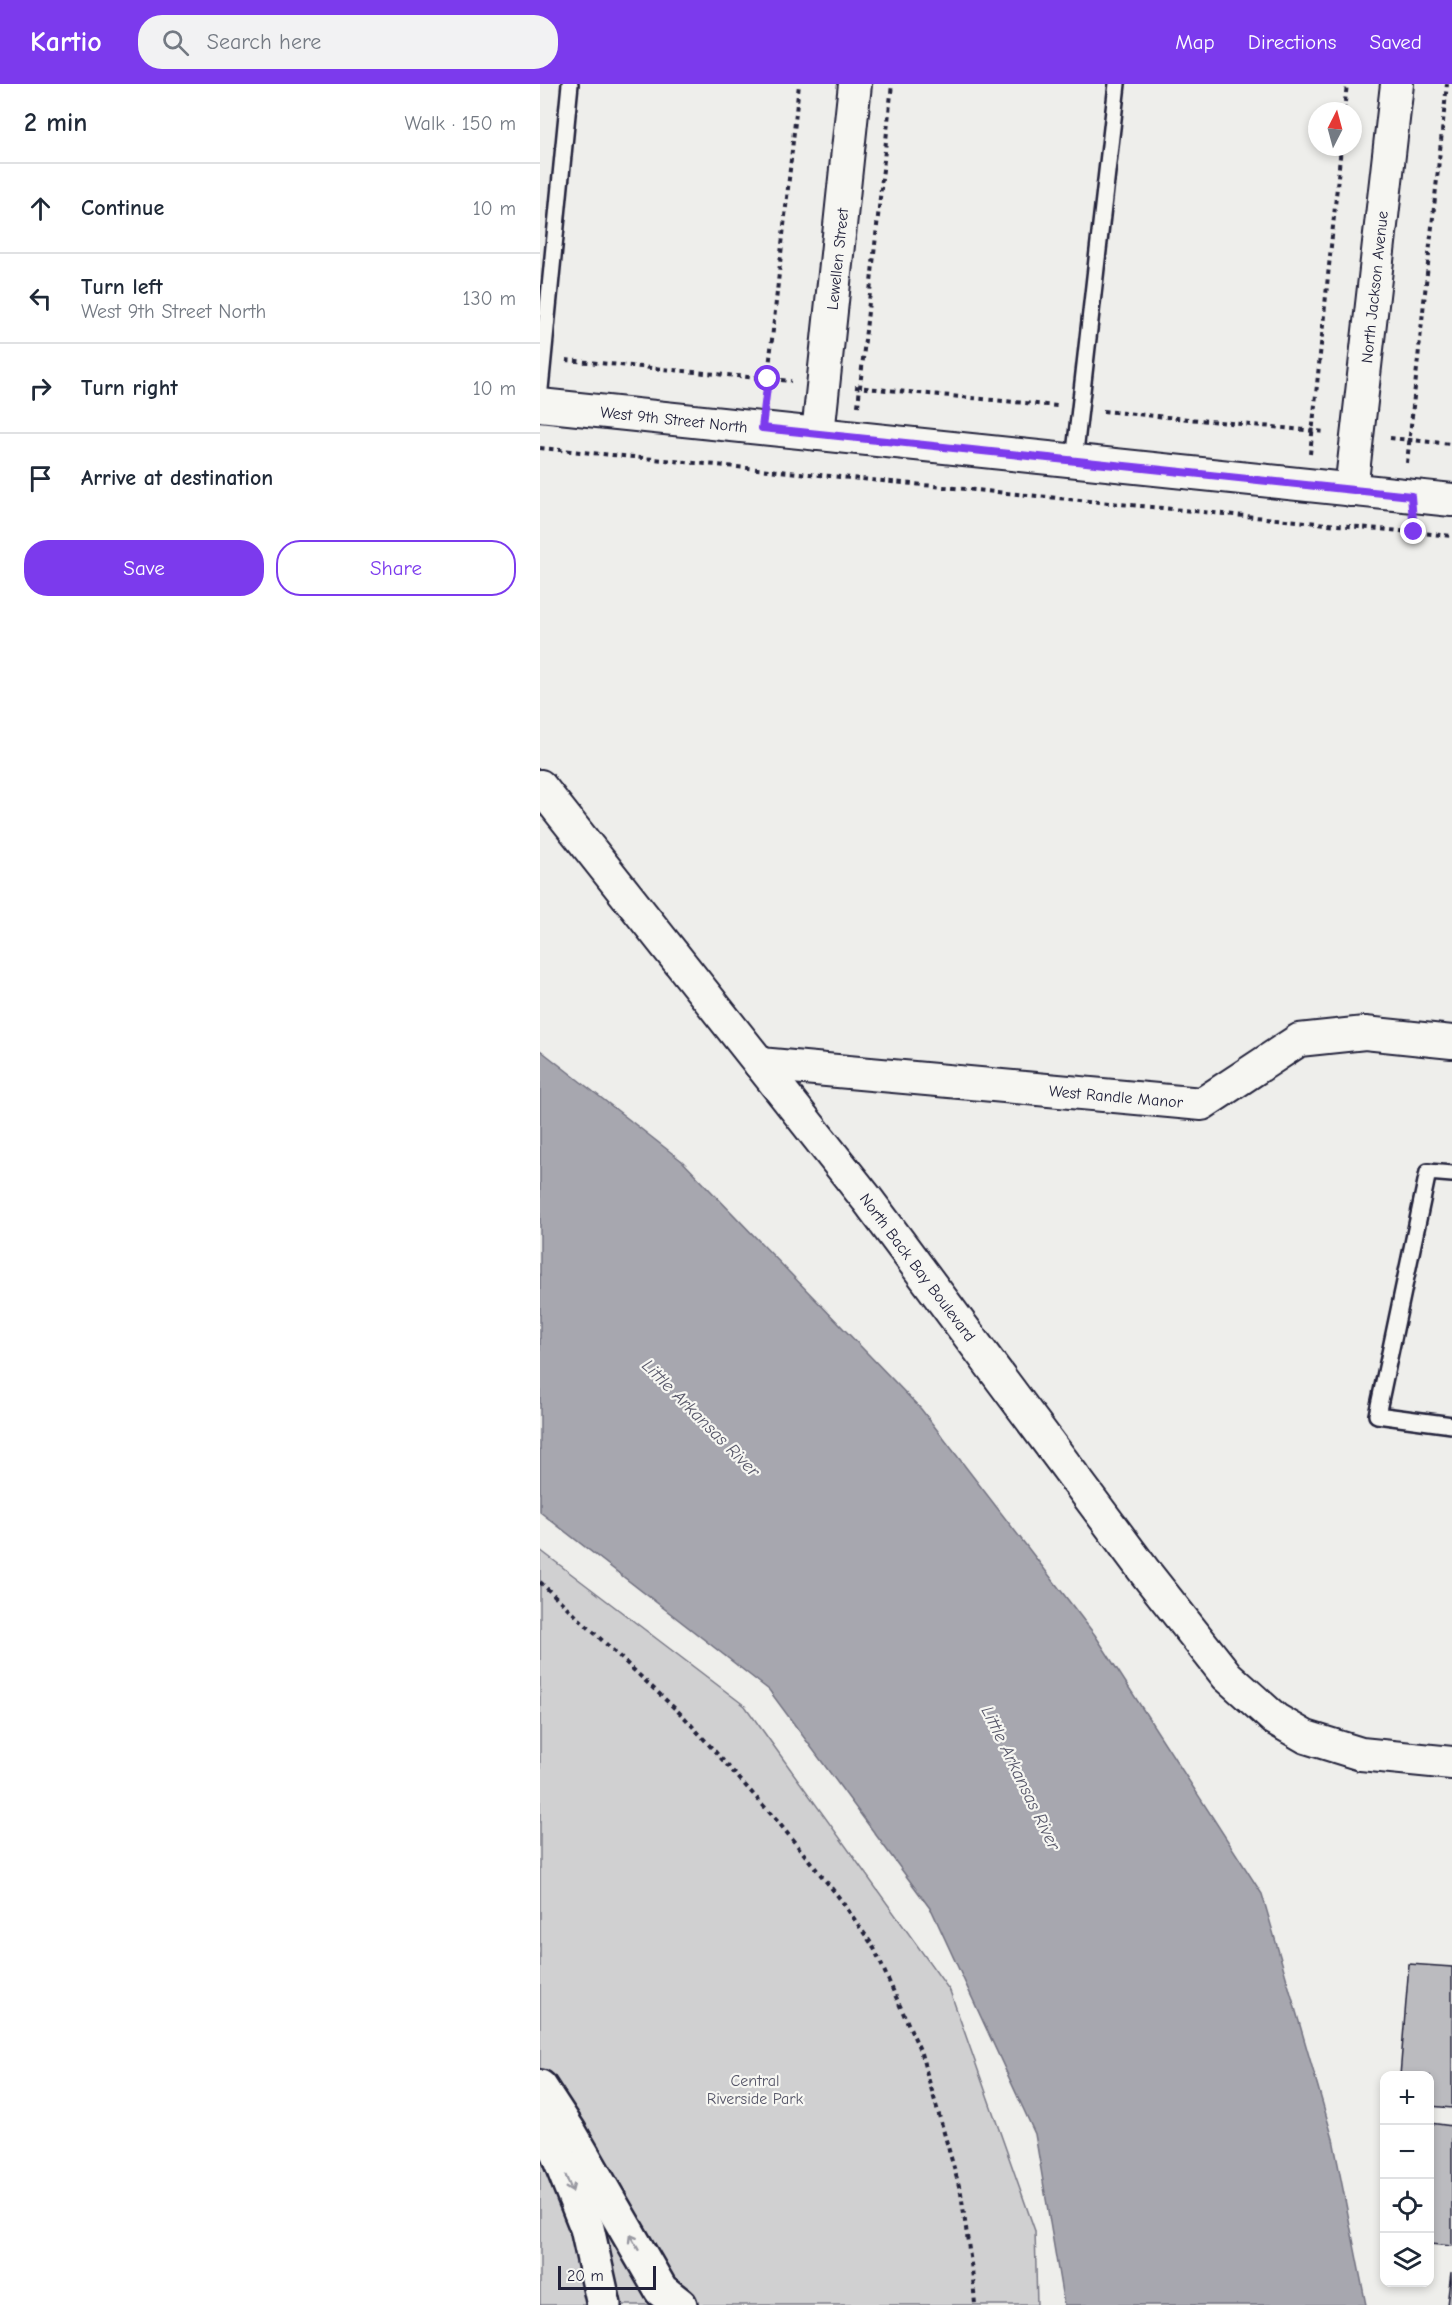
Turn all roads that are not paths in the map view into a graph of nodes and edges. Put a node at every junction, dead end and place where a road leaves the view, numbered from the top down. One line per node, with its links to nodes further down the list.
1 (570, 84): 5 (lane)
2 (855, 84): 7 (street, Lewellen Street)
3 (1117, 84): 8 (lane)
4 (1397, 84): 9 (street, North Jackson Avenue)
5 (540, 389)
6 (540, 405): 7 (street, West 9th Street North)
7 (818, 434): 8 (street, West 9th Street North)
8 (1074, 461): 9 (street, West 9th Street North)
9 (1351, 490): 10 (street, West 9th Street North)
10 (1452, 501)
11 (540, 786): 13 (street, North Back Bay Boulevard)
12 (1452, 1042): 13 (street, West Randle Manor)
13 (760, 1064): 16 (street, North Back Bay Boulevard)
14 (1452, 1174): 15 (lane)
15 (1452, 1425)
16 (1452, 1763)
17 (540, 2087): 20 (street, one-way to 17)
18 (540, 2110): 19 (street, one-way to 19)
19 (604, 2305)
20 (680, 2305)

